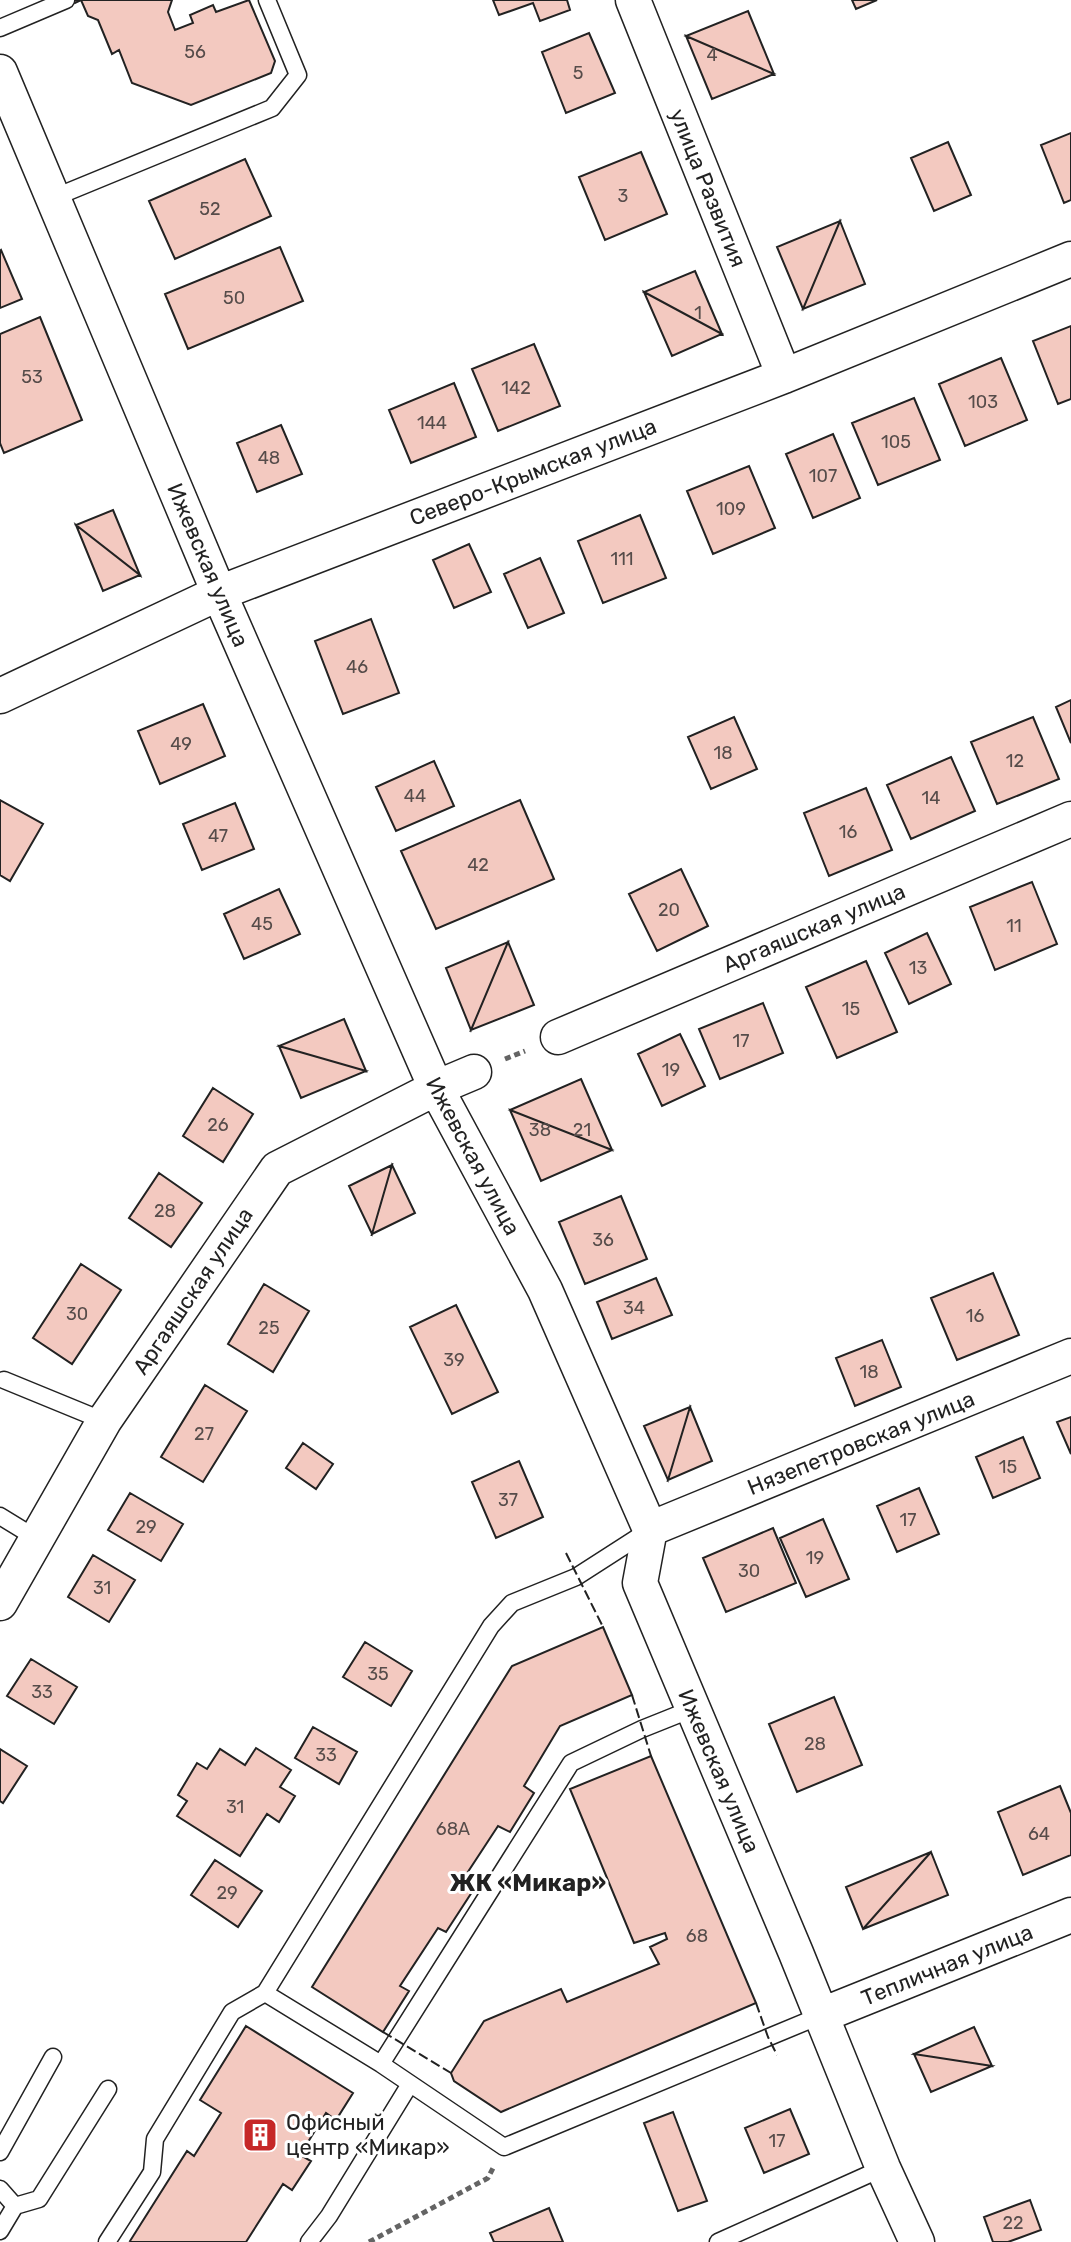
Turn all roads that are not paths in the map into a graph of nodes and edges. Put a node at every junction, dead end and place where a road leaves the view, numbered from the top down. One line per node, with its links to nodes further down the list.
1 (66, 0): 4 (lane)
2 (267, 0): 7 (lane)
3 (633, 0): 9 (street, улица Развития)
4 (36, 6): 5 (lane)
5 (0, 28)
6 (0, 72): 7 (street, Ижевская улица)
7 (53, 198): 10 (street, Ижевская улица)
8 (1071, 259): 9 (street, Северо-Крымская улица)
9 (784, 376): 10 (street, Северо-Крымская улица)
10 (219, 593): 11 (street, Северо-Крымская улица); 15 (street, Ижевская улица)
11 (0, 696)
12 (1071, 819): 13 (street, Аргаяшская улица)
13 (558, 1037)
14 (474, 1072): 15 (street, Аргаяшская улица)
15 (436, 1088): 18 (street, Аргаяшская улица); 20 (street, Ижевская улица)
16 (1071, 1356): 20 (street, Нязепетровская улица)
17 (4, 1380): 18 (lane)
18 (104, 1421): 21 (street, Аргаяшская улица)
19 (0, 1516): 21 (lane)
20 (650, 1529): 23 (street, Ижевская улица); 25 (lane)
21 (39, 1540): 22 (street, Аргаяшская улица)
22 (0, 1603)
23 (692, 1709): 26 (street, Ижевская улица); 28 (lane)
24 (1071, 1915): 26 (street, Тепличная улица)
25 (265, 1993): 28 (lane); 36 (lane)
26 (822, 2015): 29 (lane); 32 (street, Ижевская улица)
27 (53, 2057): 31 (lane)
28 (381, 2064): 29 (lane)
29 (410, 2084): 37 (lane)
30 (108, 2089): 34 (lane)
31 (0, 2152)
32 (883, 2168): 38 (lane); 39 (street, Ижевская улица)
33 (0, 2189): 34 (lane)
34 (15, 2206): 35 (lane)
35 (0, 2231)
36 (107, 2242)
37 (309, 2242)
38 (718, 2242)
39 (917, 2242)

